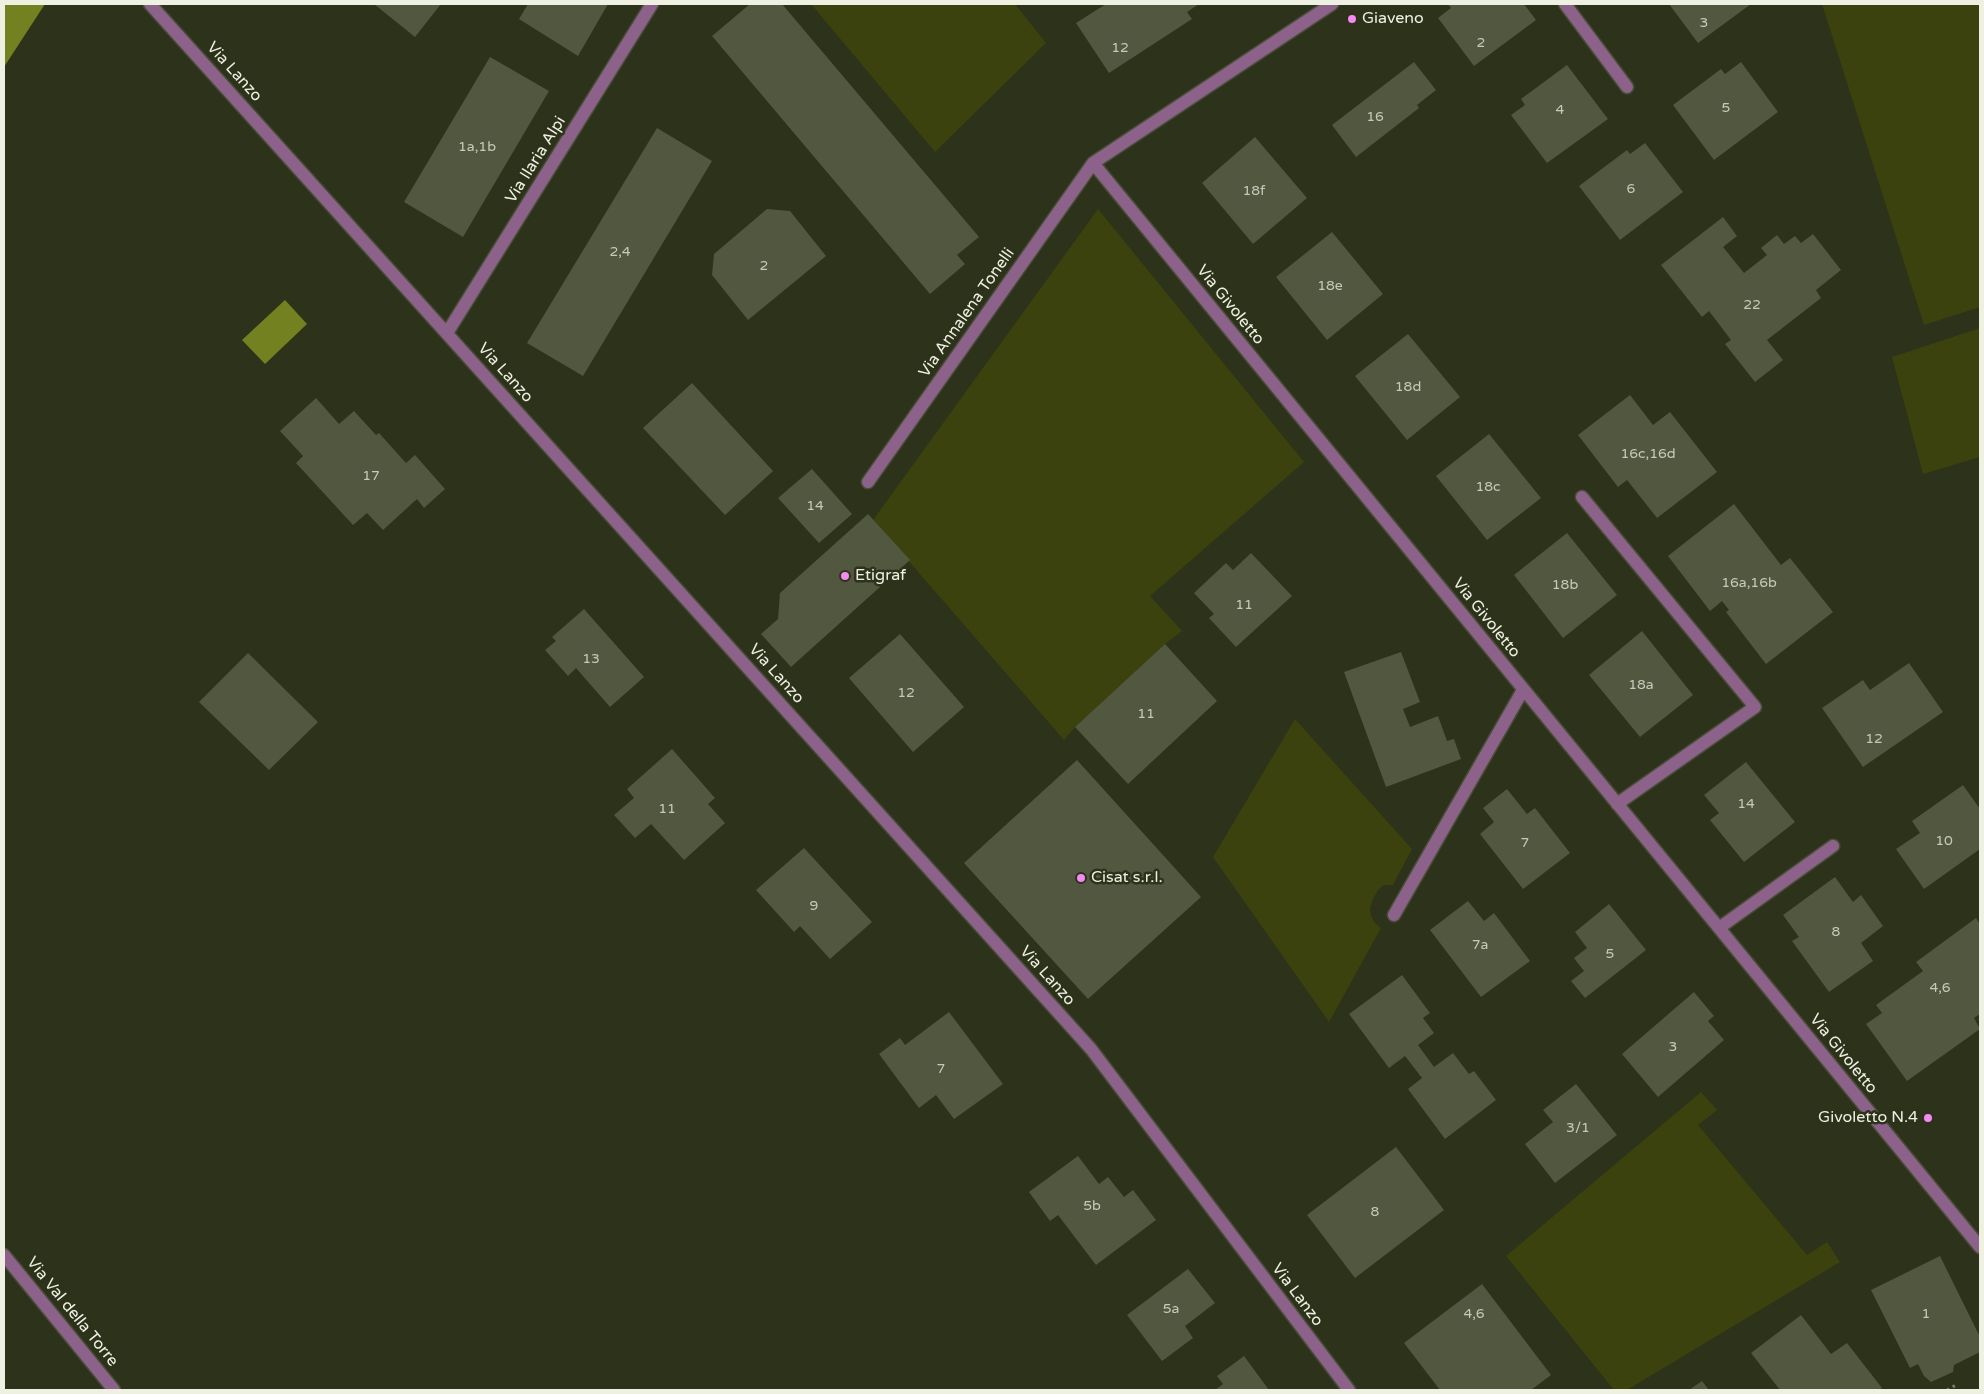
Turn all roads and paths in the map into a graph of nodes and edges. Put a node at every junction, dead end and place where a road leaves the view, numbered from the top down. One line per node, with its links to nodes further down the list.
1 (150, 4): 7 (street, Via Lanzo)
2 (652, 4): 7 (street, Via Ilaria Alpi)
3 (1332, 4): 6 (street)
4 (1564, 4): 5 (street)
5 (1627, 87)
6 (1093, 164): 8 (street, Via Annalena Tonelli); 10 (street, Via Givoletto)
7 (447, 332): 19 (street, Via Lanzo)
8 (868, 482)
9 (1582, 497): 11 (street)
10 (1524, 690): 11 (street, Via Givoletto); 13 (street)
11 (1617, 804): 14 (street, Via Givoletto)
12 (1833, 846): 14 (street)
13 (1394, 915)
14 (1719, 928): 15 (street, Via Givoletto)
15 (1980, 1247)
16 (4, 1255): 18 (street, Via Val della Torre)
17 (1956, 1385): 20 (path)
18 (114, 1390)
19 (1349, 1390)
20 (1946, 1390)

